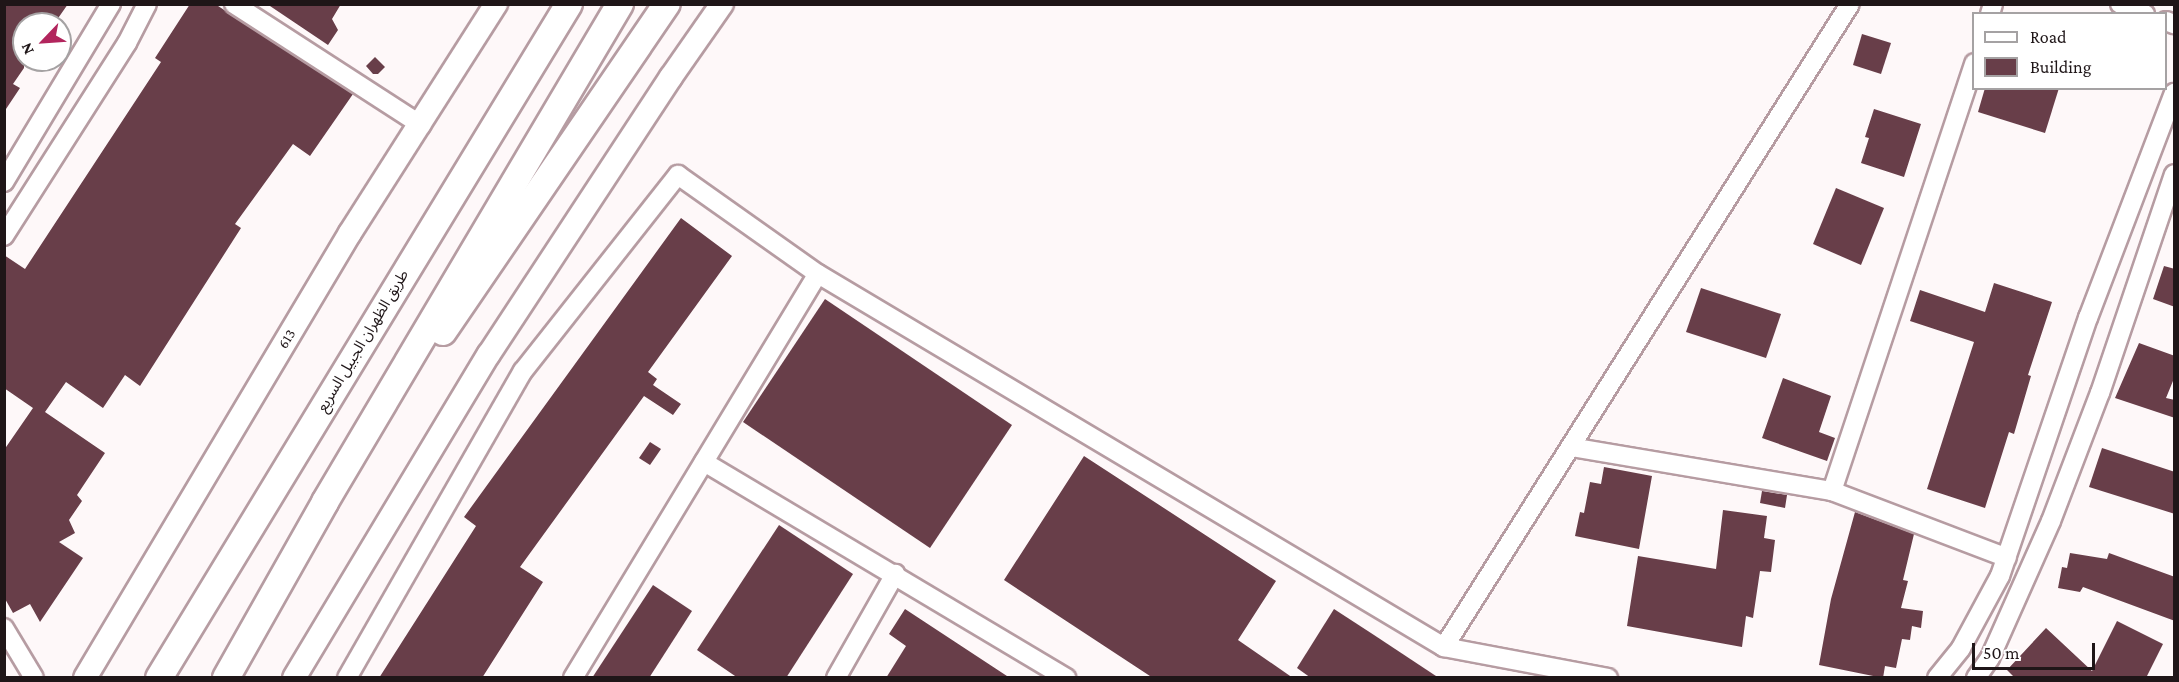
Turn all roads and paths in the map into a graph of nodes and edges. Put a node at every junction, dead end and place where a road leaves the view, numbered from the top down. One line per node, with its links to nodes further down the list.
1 (111, 4): 16 (street)
2 (147, 4): 17 (street)
3 (234, 4): 14 (street)
4 (496, 4): 14 (main road, 613)
5 (569, 4): 29 (highway, طريق الظهران الجبيل السريع)
6 (620, 4): 22 (highway)
7 (667, 4): 22 (highway)
8 (722, 4): 31 (main road)
9 (1850, 4): 19 (street)
10 (2120, 4): 11 (street)
11 (2140, 12)
12 (1972, 69): 21 (street)
13 (2175, 93): 23 (street)
14 (421, 125): 28 (main road, 613)
15 (2175, 174): 38 (street)
16 (4, 182)
17 (4, 236)
18 (818, 274): 20 (street); 26 (street); 32 (street)
19 (1571, 447): 21 (street); 26 (street)
20 (704, 462): 24 (street); 33 (street)
21 (1832, 491): 23 (street)
22 (325, 502): 30 (highway)
23 (2007, 558): 37 (street)
24 (896, 574): 34 (street); 35 (street)
25 (4, 628): 27 (street)
26 (1444, 647): 36 (street)
27 (34, 678)
28 (85, 678)
29 (159, 678)
30 (226, 678)
31 (294, 678)
32 (347, 678)
33 (573, 678)
34 (836, 678)
35 (1067, 678)
36 (1608, 678)
37 (1937, 678)
38 (1976, 678)

